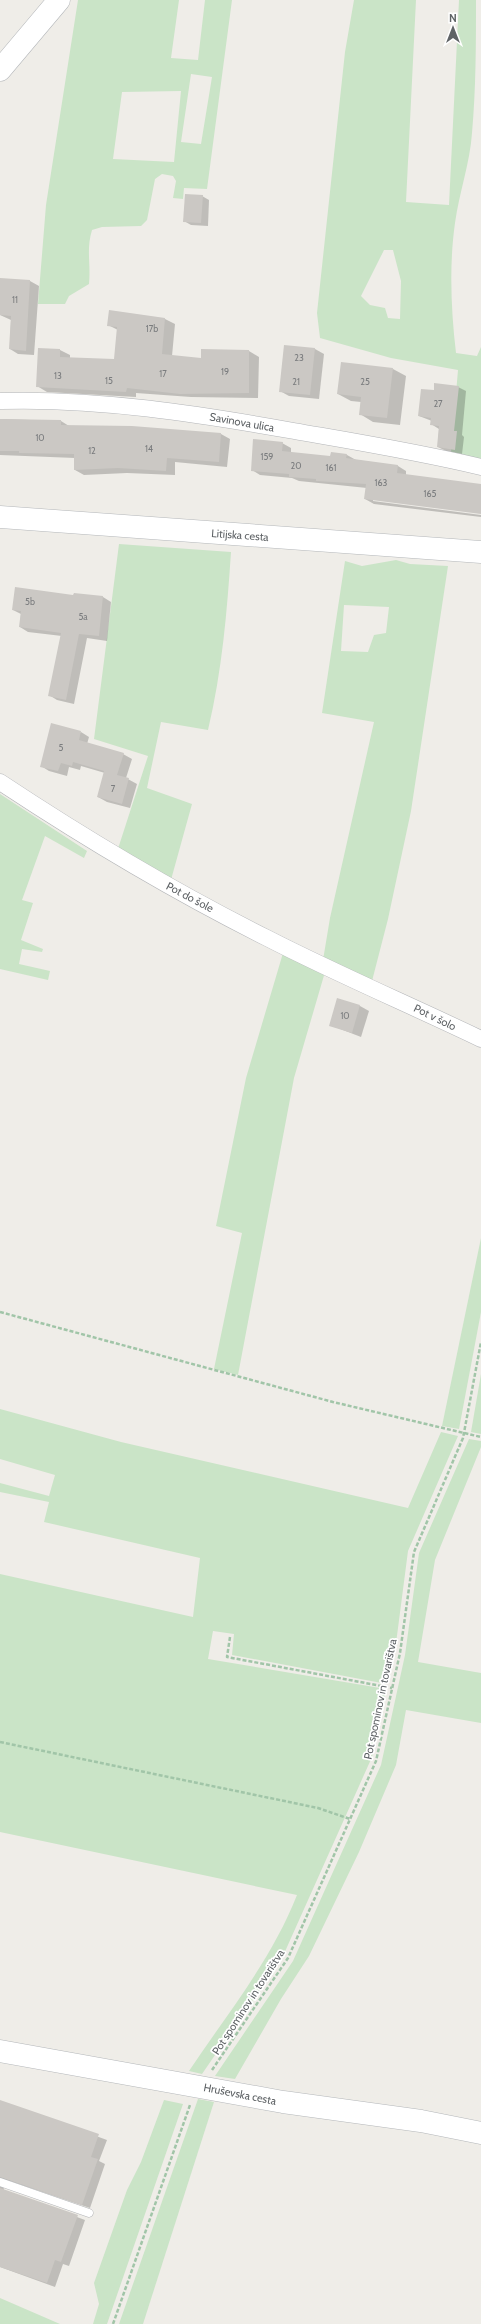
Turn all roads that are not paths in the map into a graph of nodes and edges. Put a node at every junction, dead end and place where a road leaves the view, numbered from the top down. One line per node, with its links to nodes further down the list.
1 (59, 0): 2 (street)
2 (0, 70)
3 (0, 401): 4 (street, Savinova ulica)
4 (481, 467)
5 (0, 517): 6 (street, Litijska cesta)
6 (481, 552)
7 (0, 782): 8 (street, Pot do šole)
8 (389, 994): 9 (street, Pot v šolo)
9 (481, 1039)
10 (0, 2052): 11 (street, Hruševska cesta)
11 (481, 2133)
12 (0, 2182): 13 (lane)
13 (89, 2213)

